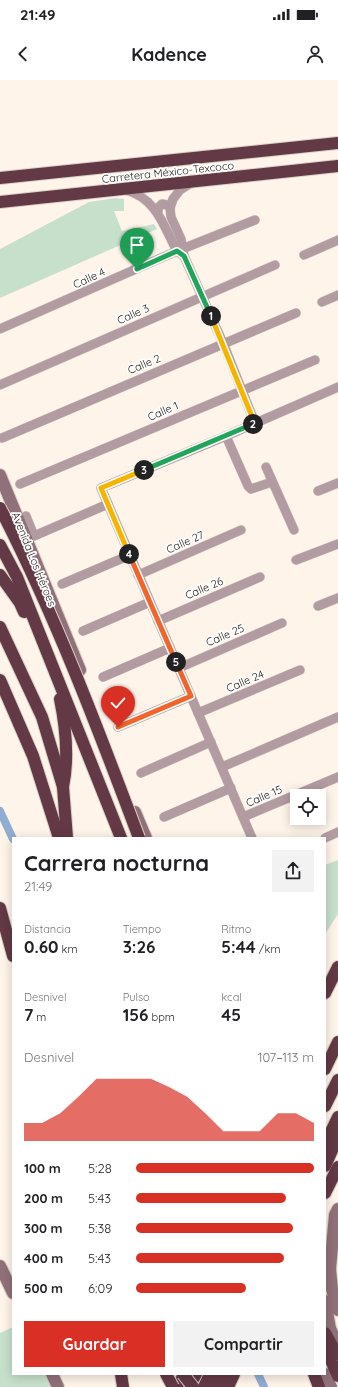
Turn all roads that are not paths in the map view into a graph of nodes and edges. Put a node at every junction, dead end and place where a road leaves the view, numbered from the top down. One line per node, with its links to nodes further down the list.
1 (338, 143): 3 (highway, Carretera México-Texcoco)
2 (338, 166): 4 (highway, Carretera México-Texcoco)
3 (0, 178)
4 (192, 182): 5 (highway, Carretera México-Texcoco); 7 (street)
5 (126, 190): 6 (highway, Carretera México-Texcoco); 8 (street)
6 (0, 202)
7 (170, 208): 8 (street); 11 (street)
8 (158, 212): 11 (street)
9 (255, 220): 11 (street, Calle 4)
10 (338, 240): 12 (street)
11 (182, 252): 14 (street); 18 (street, Calle 4)
12 (304, 255)
13 (275, 265): 14 (street, Calle 3)
14 (202, 296): 19 (street); 21 (street, Calle 3)
15 (338, 296): 16 (street)
16 (322, 302)
17 (296, 312): 19 (street, Calle 2)
18 (0, 329)
19 (223, 343): 23 (street); 26 (street, Calle 2)
20 (315, 360): 23 (street, Calle 1)
21 (0, 385)
22 (338, 387): 24 (street)
23 (242, 390): 24 (street); 31 (street, Calle 1)
24 (255, 424): 25 (street)
25 (226, 436): 29 (street); 33 (street)
26 (2, 438)
27 (266, 467): 29 (street)
28 (0, 475): 55 (main road, Avenida Los Héroes)
29 (272, 482): 39 (street)
30 (338, 483): 32 (street)
31 (20, 484)
32 (318, 492)
33 (108, 504): 36 (street); 42 (street)
34 (0, 508): 77 (highway, bridge)
35 (0, 514): 37 (main road, Avenida Los Héroes)
36 (26, 516)
37 (2, 523): 55 (main road, Avenida Los Héroes)
38 (241, 530): 45 (street, Calle 27)
39 (294, 530)
40 (338, 544): 43 (street)
41 (0, 545): 76 (highway)
42 (130, 555): 45 (street); 47 (street)
43 (296, 560)
44 (0, 575): 69 (highway)
45 (138, 575): 49 (street)
46 (260, 577): 51 (street, Calle 26)
47 (62, 584)
48 (338, 598): 50 (street)
49 (150, 602): 51 (street); 54 (street)
50 (318, 606)
51 (158, 621): 56 (street)
52 (282, 623): 57 (street, Calle 25)
53 (0, 627): 69 (highway)
54 (83, 631)
55 (69, 643): 78 (main road, Avenida Los Héroes)
56 (170, 648): 57 (street); 59 (street)
57 (179, 668): 61 (street)
58 (300, 670): 62 (street, Calle 24)
59 (103, 677)
60 (0, 680): 74 (highway)
61 (191, 696): 62 (street); 64 (street)
62 (198, 713): 65 (street)
63 (338, 717): 66 (street)
64 (118, 727)
65 (211, 742): 66 (street); 67 (street)
66 (222, 767): 70 (street)
67 (141, 773)
68 (338, 777): 71 (street, Calle 15)
69 (64, 787): 75 (highway)
70 (231, 788): 71 (street); 72 (street)
71 (243, 817): 79 (street)
72 (164, 818)
73 (338, 832): 80 (street)
74 (60, 837)
75 (67, 837)
76 (121, 837)
77 (139, 837)
78 (146, 837)
79 (249, 837)
80 (326, 838)
81 (0, 908): 82 (highway)
82 (12, 952)
83 (338, 967): 84 (highway)
84 (326, 991)
85 (338, 1042): 86 (highway)
86 (326, 1067)
87 (338, 1080): 88 (highway)
88 (326, 1104)
89 (338, 1118): 91 (highway)
90 (338, 1137): 92 (highway)
91 (326, 1142)
92 (326, 1164)
93 (338, 1168): 94 (highway)
94 (326, 1191)
95 (337, 1212): 96 (main road); 100 (main road)
96 (326, 1222)
97 (0, 1266): 98 (main road)
98 (12, 1291)
99 (326, 1306): 102 (main road)
100 (338, 1310)
101 (326, 1335): 104 (highway)
102 (338, 1347)
103 (326, 1350): 118 (highway)
104 (338, 1357)
105 (52, 1375): 119 (main road)
106 (121, 1375): 120 (highway)
107 (167, 1375): 122 (highway, bridge)
108 (170, 1375): 121 (highway)
109 (183, 1375): 123 (highway)
110 (183, 1375): 124 (highway)
111 (184, 1375): 125 (highway, bridge)
112 (195, 1375): 124 (highway)
113 (210, 1375): 126 (highway)
114 (222, 1375): 127 (highway)
115 (234, 1375): 128 (highway)
116 (314, 1375): 129 (highway)
117 (325, 1375): 130 (main road)
118 (338, 1376)
119 (58, 1387)
120 (123, 1387)
121 (164, 1387)
122 (173, 1387)
123 (178, 1387)
124 (188, 1387)
125 (193, 1387)
126 (204, 1387)
127 (216, 1387)
128 (228, 1387)
129 (319, 1387)
130 (331, 1387)

